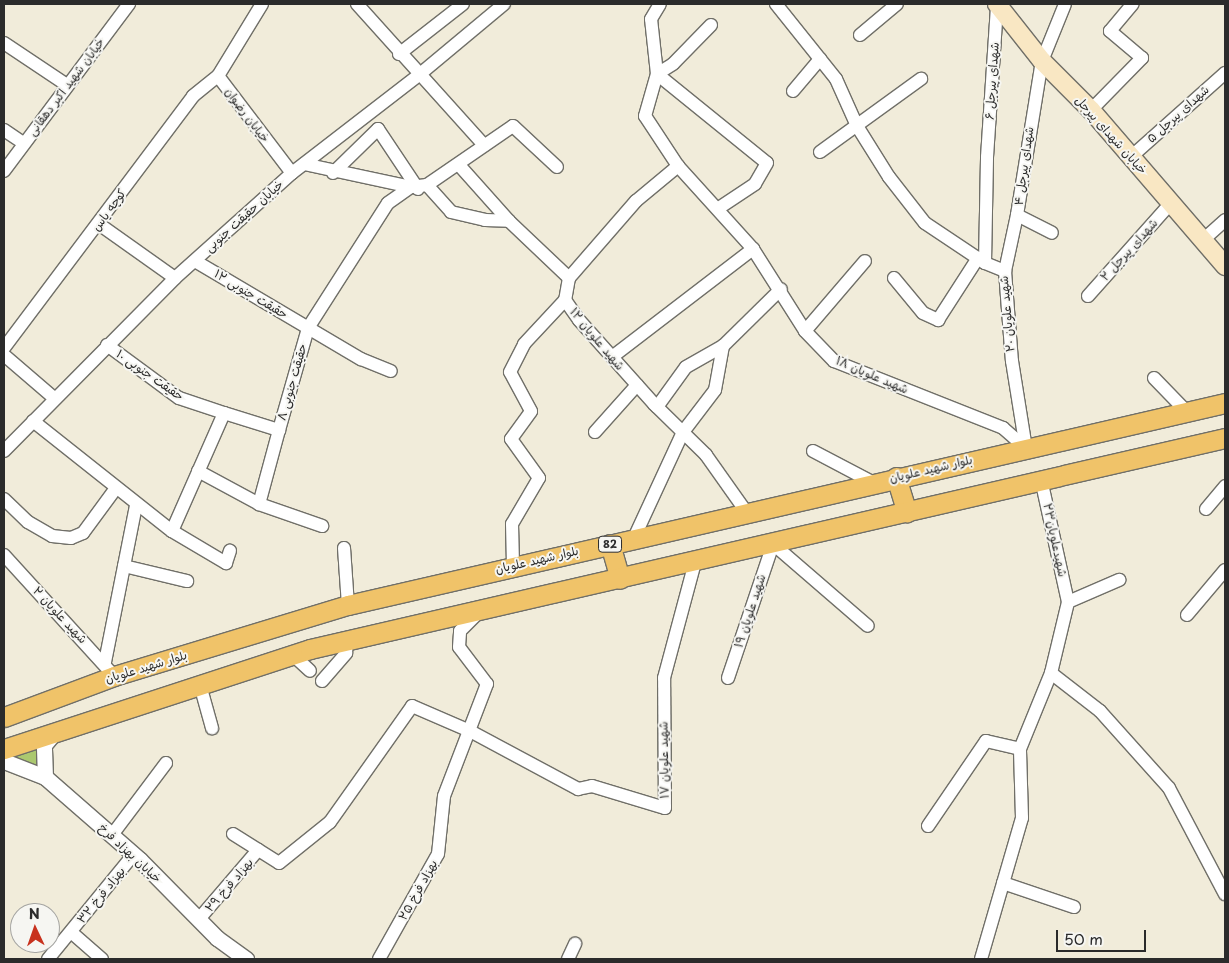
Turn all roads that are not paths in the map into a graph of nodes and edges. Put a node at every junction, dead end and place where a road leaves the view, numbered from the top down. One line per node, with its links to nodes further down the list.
1 (129, 4): 23 (street, خیابان شهید اکبر دهقانی)
2 (262, 4): 21 (street, خیابان رضوان)
3 (357, 4): 15 (street)
4 (463, 4): 15 (street)
5 (504, 4): 19 (street, خیابان حقیقت جنوبی)
6 (660, 4): 20 (street)
7 (776, 4): 16 (street, شهید علویان ۲۰)
8 (898, 4): 13 (street)
9 (997, 4): 17 (main road, خیابان شهدای پیرجل); 49 (street, شهدای پیرجل ۶)
10 (1065, 4): 17 (street, شهدای پیرجل ۴)
11 (1133, 4): 25 (street)
12 (711, 25): 20 (street)
13 (860, 35)
14 (4, 43): 23 (street)
15 (400, 54): 19 (street)
16 (820, 59): 24 (street); 26 (street, شهید علویان ۲۰)
17 (1042, 61): 25 (main road, خیابان شهدای پیرجل); 42 (street, شهدای پیرجل ۴)
18 (1225, 73): 31 (street, شهدای پیرجل ۵)
19 (420, 74): 29 (street); 32 (street, خیابان حقیقت جنوبی)
20 (657, 74): 34 (street, شهید علویان ۱۸); 41 (street)
21 (218, 76): 38 (street, خیابان رضوان); 45 (street, کوچه یاس)
22 (921, 79): 26 (street)
23 (67, 85): 28 (street, خیابان شهید اکبر دهقانی)
24 (793, 91)
25 (1091, 110): 31 (main road, خیابان شهدای پیرجل)
26 (856, 126): 30 (street); 49 (street, شهید علویان ۲۰)
27 (4, 130): 28 (street)
28 (23, 143): 36 (street, خیابان شهید اکبر دهقانی)
29 (484, 145): 33 (street, حقیقت جنوبی ۸); 35 (street, حقیقت جنوبی ۸)
30 (820, 152)
31 (1132, 156): 40 (main road, خیابان شهدای پیرجل)
32 (304, 164): 37 (street); 38 (street, خیابان حقیقت جنوبی)
33 (459, 165): 39 (street, حقیقت جنوبی ۸); 44 (street)
34 (678, 166): 41 (street, شهید علویان ۱۸); 55 (street)
35 (556, 167)
36 (4, 170)
37 (333, 172): 39 (street); 39 (street)
38 (292, 173): 50 (street, خیابان حقیقت جنوبی)
39 (419, 187): 44 (street); 60 (street, حقیقت جنوبی ۸)
40 (1171, 204): 47 (main road, خیابان شهدای پیرجل); 58 (street, شهدای پیرجل ۲)
41 (719, 208): 48 (street, شهید علویان ۱۸)
42 (1017, 215): 46 (street); 53 (street, شهدای پیرجل ۴)
43 (1225, 220): 47 (street)
44 (509, 221): 55 (street)
45 (99, 224): 54 (street); 64 (street, کوچه یاس)
46 (1052, 233)
47 (1203, 240): 52 (main road, خیابان شهدای پیرجل)
48 (754, 249): 57 (street, شهید علویان ۱۸); 66 (street)
49 (981, 260): 53 (street, شهید علویان ۲۰); 56 (street)
50 (194, 261): 54 (street, خیابان حقیقت جنوبی); 60 (street, حقیقت جنوبی ۱۲)
51 (865, 261): 61 (street)
52 (1225, 266)
53 (1005, 271): 81 (street, شهید علویان ۲۰)
54 (175, 278): 62 (street, خیابان حقیقت جنوبی)
55 (569, 278): 59 (street, شهید علویان ۱۲)
56 (894, 278)
57 (781, 289): 61 (street, شهید علویان ۱۸); 63 (street)
58 (1088, 296)
59 (565, 300): 66 (street, شهید علویان ۱۲); 104 (street)
60 (308, 328): 67 (street, حقیقت جنوبی ۱۲); 76 (street, حقیقت جنوبی ۸)
61 (805, 331): 81 (street, شهید علویان ۱۸)
62 (106, 345): 70 (street, خیابان حقیقت جنوبی); 74 (street, حقیقت جنوبی ۱۰)
63 (722, 346): 72 (street); 78 (street)
64 (4, 348)
65 (4, 354): 70 (street)
66 (612, 357): 69 (street, شهید علویان ۱۲)
67 (391, 371)
68 (1154, 378): 73 (street)
69 (637, 385): 72 (street, شهید علویان ۱۲); 77 (street)
70 (54, 398): 75 (street, خیابان حقیقت جنوبی)
71 (1225, 403): 73 (main road, بلوار شهید علویان / 82)
72 (657, 407): 78 (street, شهید علویان ۱۲)
73 (1187, 412): 81 (main road, بلوار شهید علویان / 82)
74 (224, 413): 76 (street, حقیقت جنوبی ۸); 83 (street)
75 (32, 421): 80 (street, خیابان حقیقت جنوبی); 88 (street)
76 (279, 430): 90 (street)
77 (595, 432)
78 (683, 432): 94 (street, شهید علویان ۱۲); 97 (street)
79 (1225, 438): 85 (main road)
80 (6, 443)
81 (1026, 448): 84 (main road, بلوار شهید علویان / 82)
82 (813, 451): 86 (street)
83 (198, 471): 90 (street); 96 (street)
84 (896, 477): 86 (main road, بلوار شهید علویان / 82); 93 (main road)
85 (1041, 479): 93 (main road); 110 (street, شهیدعلویان۲۳)
86 (874, 483): 94 (main road, بلوار شهید علویان / 82)
87 (1225, 486): 92 (street)
88 (116, 488): 89 (street); 91 (street)
89 (4, 499)
90 (259, 504): 95 (street)
91 (136, 505): 96 (street); 105 (street)
92 (1206, 509)
93 (907, 512): 99 (main road)
94 (747, 513): 97 (main road, بلوار شهید علویان / 82)
95 (322, 526)
96 (172, 531): 101 (street)
97 (634, 538): 98 (main road, بلوار شهید علویان / 82)
98 (610, 544): 104 (main road, بلوار شهید علویان / 82); 107 (main road)
99 (773, 544): 103 (main road); 114 (street); 120 (street, شهید علویان ۱۹)
100 (344, 548): 111 (street)
101 (230, 551)
102 (4, 556): 117 (street, شهید علویان ۲)
103 (694, 562): 107 (main road); 125 (street, شهید علویان ۱۷)
104 (513, 565): 111 (main road, بلوار شهید علویان / 82)
105 (124, 566): 109 (street); 117 (street)
106 (1224, 575): 113 (street)
107 (620, 579): 112 (main road)
108 (1119, 580): 110 (street)
109 (188, 581)
110 (1068, 602): 119 (street)
111 (348, 606): 117 (main road, بلوار شهید علویان / 82)
112 (480, 611): 115 (main road); 125 (street, بهزاد فرخ ۲۵)
113 (1187, 614)
114 (868, 626)
115 (347, 641): 116 (main road); 121 (street)
116 (293, 655): 118 (street); 122 (main road)
117 (109, 669): 123 (main road, بلوار شهید علویان / 82)
118 (310, 671)
119 (1051, 673): 128 (street); 138 (street)
120 (728, 678)
121 (322, 681)
122 (200, 686): 124 (street); 126 (main road)
123 (4, 717)
124 (212, 728)
125 (470, 731): 135 (street); 146 (street, بهزاد فرخ ۲۵)
126 (55, 732): 127 (main road); 131 (street)
127 (4, 749)
128 (1020, 749): 132 (street); 137 (street)
129 (4, 761): 131 (street, خیابان بهزاد فرخ)
130 (166, 763): 134 (street)
131 (44, 777): 134 (street, خیابان بهزاد فرخ)
132 (928, 826)
133 (233, 834): 135 (street)
134 (112, 835): 136 (street, خیابان بهزاد فرخ)
135 (258, 850): 140 (street, بهزاد فرخ ۲۹)
136 (134, 854): 140 (street, خیابان بهزاد فرخ); 141 (street, بهزاد فرخ ۳۲)
137 (1003, 883): 139 (street); 148 (street)
138 (1225, 894)
139 (1074, 907)
140 (199, 919): 143 (street, خیابان بهزاد فرخ)
141 (71, 932): 144 (street, بهزاد فرخ ۳۲); 145 (street)
142 (576, 944): 147 (street)
143 (242, 958)
144 (48, 959)
145 (102, 959)
146 (379, 959)
147 (568, 959)
148 (981, 959)

